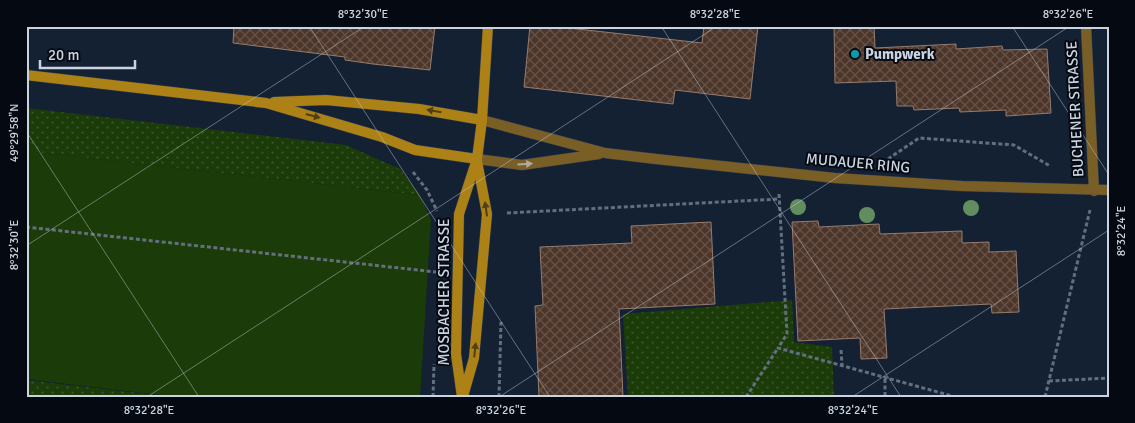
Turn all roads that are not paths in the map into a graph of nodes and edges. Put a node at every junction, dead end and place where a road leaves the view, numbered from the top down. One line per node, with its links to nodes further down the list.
1 (488, 26): 5 (street, MOSBACHER STRASSE)
2 (1086, 26): 9 (street, BUCHENER STRASSE)
3 (26, 75): 4 (street)
4 (266, 103): 5 (street, one-way to 4); 7 (street, one-way to 7)
5 (482, 120): 6 (street, MUDAUER RING); 7 (street, MOSBACHER STRASSE)
6 (605, 153): 7 (street, MUDAUER RING, one-way to 6); 9 (street, MUDAUER RING)
7 (477, 159): 10 (street, MOSBACHER STRASSE); 10 (street, MOSBACHER STRASSE, one-way to 7)
8 (1109, 190): 9 (street, MUDAUER RING)
9 (1094, 191)
10 (462, 397)

